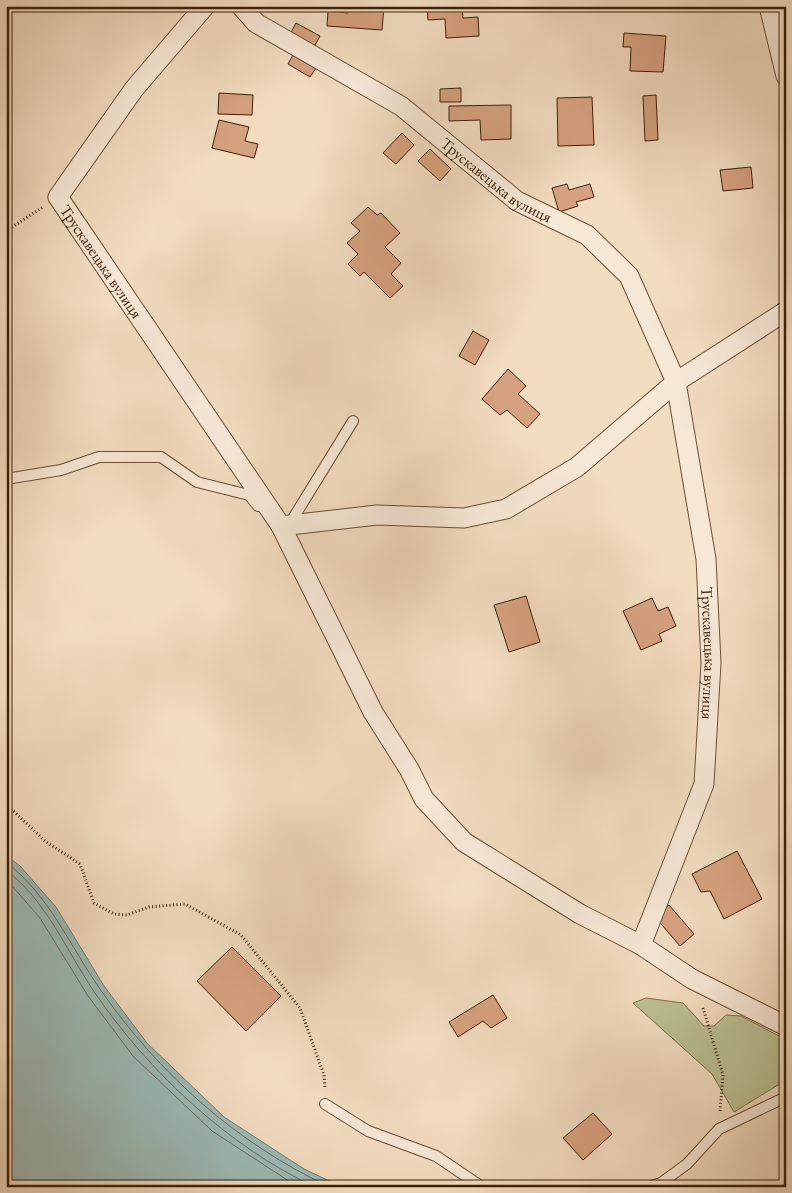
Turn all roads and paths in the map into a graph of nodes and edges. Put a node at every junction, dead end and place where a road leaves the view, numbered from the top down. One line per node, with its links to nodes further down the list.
1 (205, 6): 5 (street, Трускавецька вулиця)
2 (240, 6): 8 (street, Трускавецька вулиця)
3 (769, 6): 4 (street)
4 (786, 76)
5 (58, 196): 6 (path); 11 (street, Трускавецька вулиця)
6 (6, 231)
7 (786, 311): 8 (street)
8 (676, 382): 11 (street); 13 (street, Трускавецька вулиця)
9 (353, 421): 11 (lane)
10 (6, 479): 11 (lane)
11 (285, 526): 13 (street, Трускавецька вулиця)
12 (6, 804): 17 (path)
13 (641, 945): 14 (street, Трускавецька вулиця)
14 (692, 979): 15 (street, Трускавецька вулиця); 18 (path)
15 (786, 1026)
16 (786, 1097): 18 (lane)
17 (325, 1104): 19 (lane)
18 (719, 1129): 20 (lane)
19 (482, 1187)
20 (650, 1187)

